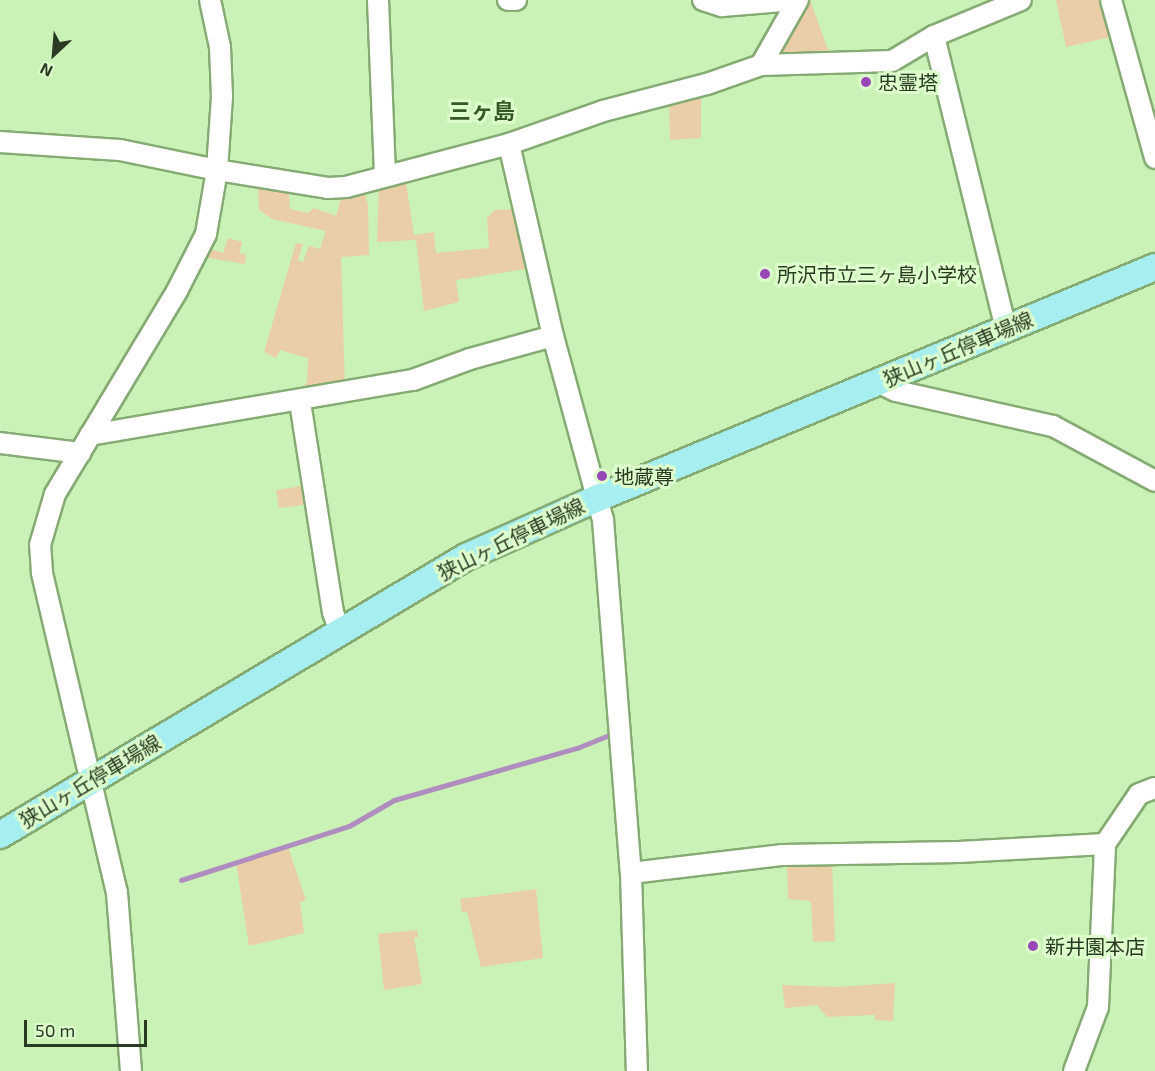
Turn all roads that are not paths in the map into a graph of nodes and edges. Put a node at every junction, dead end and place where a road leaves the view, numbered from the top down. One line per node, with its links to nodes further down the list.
1 (210, 0): 14 (street)
2 (378, 0): 15 (street)
3 (508, 0): 4 (street)
4 (516, 0)
5 (703, 0): 6 (street)
6 (797, 0): 10 (street)
7 (1021, 0): 9 (street)
8 (1111, 0): 13 (street)
9 (934, 36): 10 (street); 17 (street)
10 (761, 65): 12 (street)
11 (0, 142): 14 (street)
12 (509, 144): 15 (street); 18 (street)
13 (1155, 159)
14 (217, 170): 15 (street); 21 (street)
15 (385, 176)
16 (1155, 267): 17 (main road, 狭山ヶ丘停車場線)
17 (1006, 330): 19 (main road, 狭山ヶ丘停車場線)
18 (553, 336): 20 (street); 25 (street)
19 (878, 382): 24 (street); 25 (main road, 狭山ヶ丘停車場線)
20 (300, 402): 21 (street); 26 (street)
21 (90, 435): 23 (street)
22 (0, 443): 23 (street)
23 (80, 453): 27 (street)
24 (1155, 482)
25 (598, 498): 26 (main road, 狭山ヶ丘停車場線); 31 (street)
26 (340, 632): 27 (main road, 狭山ヶ丘停車場線)
27 (88, 781): 29 (main road, 狭山ヶ丘停車場線); 32 (street)
28 (1155, 788): 30 (street)
29 (0, 835)
30 (1105, 844): 31 (street); 34 (street)
31 (631, 873): 33 (street)
32 (131, 1071)
33 (638, 1071)
34 (1074, 1071)

